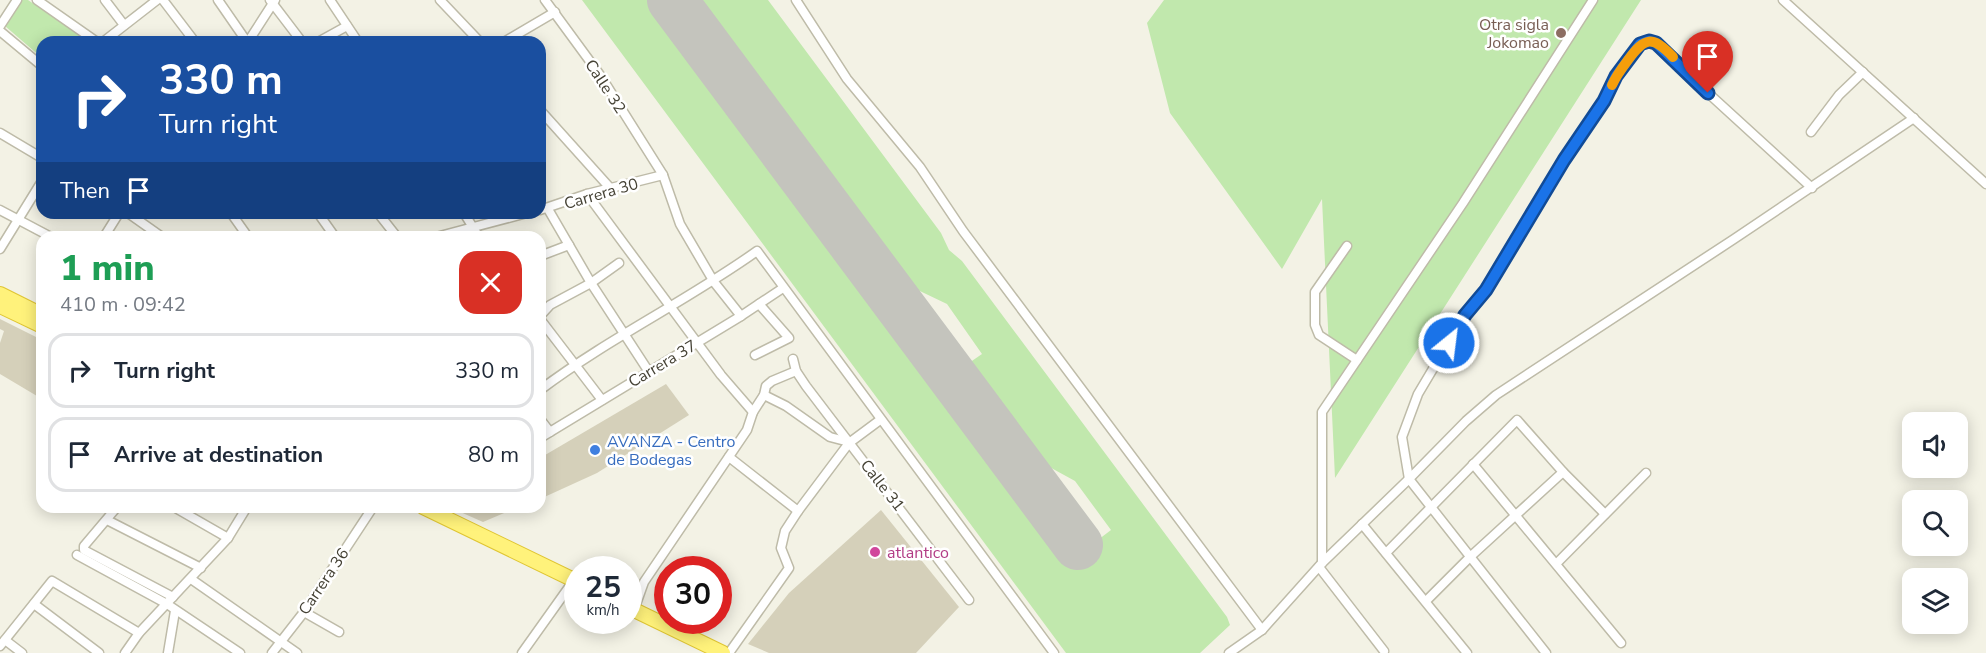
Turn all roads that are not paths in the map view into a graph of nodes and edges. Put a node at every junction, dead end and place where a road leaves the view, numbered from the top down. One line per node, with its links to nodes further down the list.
1 (17, 0): 17 (street)
2 (37, 0): 18 (street)
3 (105, 0): 15 (street)
4 (156, 0): 15 (street)
5 (163, 0): 20 (street)
6 (218, 0): 21 (street)
7 (330, 0): 16 (street)
8 (441, 0): 26 (street)
9 (545, 0): 14 (street, Calle 32)
10 (796, 0): 124 (street)
11 (1593, 0): 76 (street)
12 (1783, 0): 29 (street)
13 (273, 1): 22 (street); 23 (street)
14 (555, 12): 27 (street); 35 (street, Calle 32)
15 (124, 25): 19 (street)
16 (347, 26): 24 (street); 25 (street)
17 (0, 29): 28 (street)
18 (88, 36)
19 (110, 36)
20 (190, 36)
21 (244, 36)
22 (252, 36)
23 (296, 36)
24 (329, 36)
25 (354, 36)
26 (474, 36)
27 (514, 36)
28 (36, 61)
29 (1863, 72): 31 (street); 32 (street)
30 (546, 117): 38 (street)
31 (1914, 118): 36 (street); 37 (street)
32 (1811, 132)
33 (0, 133): 34 (street)
34 (36, 154)
35 (663, 175): 38 (street, Carrera 30); 60 (street, Calle 32)
36 (1986, 184)
37 (1812, 188): 93 (street); 93 (street)
38 (611, 189): 40 (street, Carrera 30)
39 (36, 190): 44 (street)
40 (587, 194): 41 (street, Carrera 30); 66 (street)
41 (546, 208)
42 (0, 210): 44 (street)
43 (546, 213): 55 (street)
44 (18, 219): 50 (street); 57 (street)
45 (136, 219): 51 (street)
46 (383, 219): 52 (street)
47 (468, 219): 49 (street)
48 (502, 219): 49 (street)
49 (472, 226): 53 (street); 54 (street)
50 (40, 231)
51 (154, 231)
52 (392, 231)
53 (456, 231)
54 (475, 231)
55 (568, 245): 58 (street); 61 (street)
56 (1347, 246): 76 (street)
57 (0, 249)
58 (546, 254)
59 (619, 263): 61 (street)
60 (714, 282): 62 (street); 66 (street); 69 (street, Calle 32)
61 (591, 283): 67 (street); 72 (street)
62 (783, 288): 64 (street, Carrera 37); 84 (street)
63 (0, 294): 68 (highway)
64 (759, 304): 69 (street, Carrera 37); 74 (street)
65 (0, 306): 70 (highway)
66 (671, 308): 72 (street); 73 (street)
67 (546, 310)
68 (36, 312)
69 (741, 316): 73 (street, Carrera 37)
70 (36, 323)
71 (546, 325): 77 (street)
72 (624, 335): 77 (street); 79 (street)
73 (697, 342): 79 (street, Carrera 37); 83 (street)
74 (754, 355)
75 (794, 360): 78 (street, Calle 31)
76 (1357, 360): 110 (street)
77 (575, 364): 80 (street); 82 (street)
78 (796, 371): 81 (street); 88 (street, Calle 31)
79 (649, 372): 82 (street, Carrera 37)
80 (546, 386)
81 (765, 395): 83 (street); 88 (street)
82 (602, 400): 86 (street, Carrera 37)
83 (753, 412): 89 (street)
84 (880, 420): 88 (street); 141 (street)
85 (546, 427): 86 (street)
86 (550, 432): 87 (street, Carrera 37)
87 (546, 434)
88 (849, 443): 95 (street); 117 (street, Calle 31)
89 (729, 457): 95 (street); 114 (street)
90 (1473, 464): 91 (street); 94 (street); 101 (street)
91 (1563, 472): 101 (street); 102 (street)
92 (1646, 473): 102 (street)
93 (1409, 479): 94 (street); 104 (street)
94 (1431, 506): 106 (street); 108 (street)
95 (798, 511): 140 (street)
96 (112, 513): 103 (street)
97 (184, 513): 105 (street)
98 (243, 513): 105 (street)
99 (368, 513): 122 (street, Carrera 36)
100 (437, 513): 112 (highway)
101 (1515, 514): 108 (street); 109 (street)
102 (1605, 514): 109 (street)
103 (107, 520): 111 (street); 116 (street)
104 (1362, 524): 106 (street); 110 (street)
105 (228, 538): 111 (street)
106 (1386, 552): 118 (street)
107 (77, 555): 120 (street)
108 (1470, 556): 118 (street); 144 (street)
109 (1557, 562): 129 (street)
110 (1320, 565): 124 (street); 130 (street)
111 (201, 568): 113 (street)
112 (564, 576)
113 (191, 579): 116 (street); 127 (street)
114 (642, 588)
115 (564, 596): 138 (street)
116 (173, 597): 120 (street)
117 (969, 600)
118 (1426, 601): 143 (street)
119 (34, 604): 126 (street); 128 (street); 132 (street)
120 (166, 604): 121 (street); 126 (street)
121 (175, 611): 134 (street); 135 (street)
122 (303, 612): 125 (street); 127 (street, Carrera 36)
123 (642, 614): 139 (highway)
124 (1262, 630): 142 (street)
125 (339, 632)
126 (139, 633): 133 (street)
127 (280, 641): 136 (street, Carrera 36); 137 (street)
128 (2, 643): 131 (street)
129 (1621, 643)
130 (1384, 651)
131 (22, 653)
132 (99, 653)
133 (125, 653)
134 (168, 653)
135 (240, 653)
136 (272, 653)
137 (297, 653)
138 (522, 653)
139 (723, 653)
140 (729, 653)
141 (1054, 653)
142 (1229, 653)
143 (1467, 653)
144 (1546, 653)

